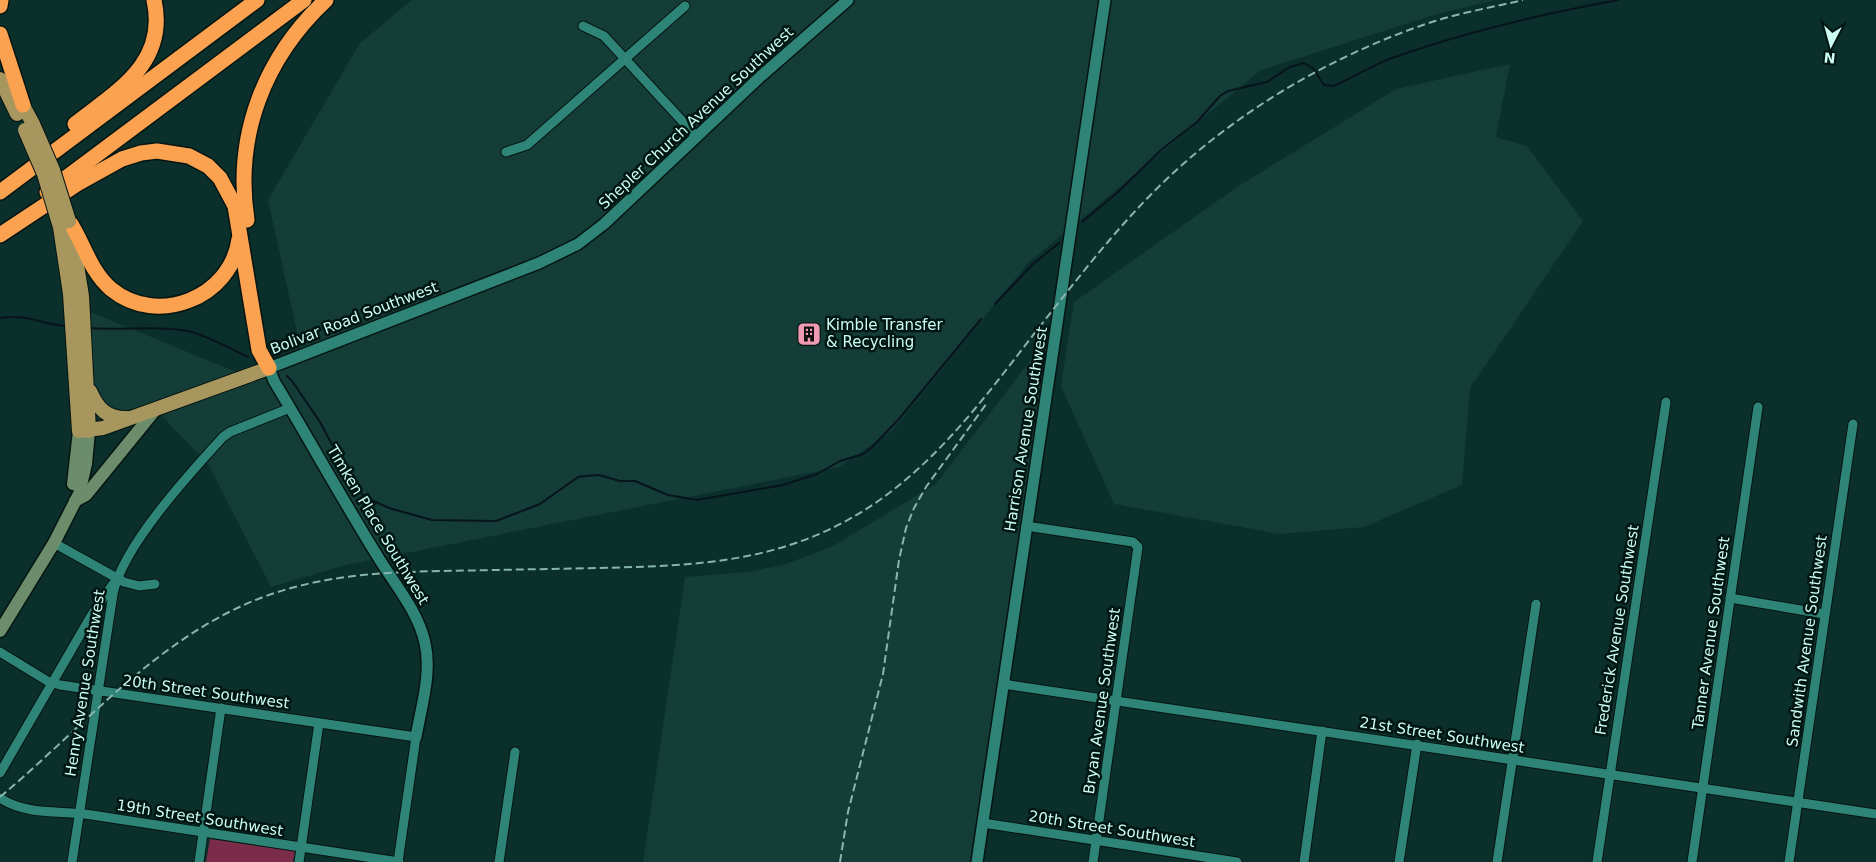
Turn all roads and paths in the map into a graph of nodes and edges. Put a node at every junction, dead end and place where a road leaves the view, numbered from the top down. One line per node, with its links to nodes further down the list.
1 (1, 0): 8 (highway)
2 (154, 0): 19 (highway)
3 (257, 0): 20 (highway)
4 (304, 0): 23 (highway)
5 (326, 0): 26 (highway)
6 (848, 0): 17 (street, Shepler Church Avenue Southwest)
7 (1105, 0): 36 (street, Harrison Avenue Southwest)
8 (0, 6)
9 (685, 6): 13 (street)
10 (584, 26): 13 (street)
11 (0, 34): 15 (highway)
12 (0, 59): 15 (main road)
13 (626, 59): 17 (street); 18 (street)
14 (0, 79): 16 (main road)
15 (23, 106): 16 (main road)
16 (29, 127): 22 (main road, bridge)
17 (696, 136): 25 (street, Shepler Church Avenue Southwest)
18 (506, 152)
19 (0, 184)
20 (0, 192)
21 (239, 223): 22 (highway); 24 (highway); 26 (highway)
22 (65, 224): 27 (main road); 34 (main road)
23 (0, 226)
24 (0, 235)
25 (561, 253): 26 (street, Bolivar Road Southwest)
26 (269, 368): 30 (street, Timken Place Southwest); 31 (main road, Bolivar Road Southwest)
27 (88, 387): 32 (main road); 34 (main road)
28 (1666, 402): 57 (street, Frederick Avenue Southwest)
29 (1758, 407): 40 (street, Tanner Avenue Southwest)
30 (290, 408): 38 (street, Henry Avenue Southwest); 52 (street, Timken Place Southwest)
31 (156, 410): 32 (main road, Bolivar Road Southwest); 35 (main road)
32 (131, 418): 34 (main road, Bolivar Road Southwest)
33 (1853, 424): 42 (street, Sandwith Avenue Southwest)
34 (84, 431): 35 (main road)
35 (73, 502): 37 (main road)
36 (1026, 526): 46 (street, Harrison Avenue Southwest); 48 (street, Bryan Avenue Southwest)
37 (54, 543): 38 (street); 43 (main road)
38 (117, 578): 39 (street); 45 (street); 47 (street, Henry Avenue Southwest)
39 (156, 584)
40 (1730, 598): 42 (street); 58 (street, Tanner Avenue Southwest)
41 (1536, 604): 55 (street)
42 (1824, 614): 60 (street, Sandwith Avenue Southwest)
43 (0, 630)
44 (0, 652): 45 (street, 20th Street Southwest)
45 (52, 683): 47 (street, 20th Street Southwest); 56 (street)
46 (1003, 684): 48 (street, 21st Street Southwest); 63 (street, Harrison Avenue Southwest)
47 (98, 691): 49 (street, 20th Street Southwest); 61 (street, Henry Avenue Southwest)
48 (1116, 700): 51 (street, 21st Street Southwest); 65 (street, Bryan Avenue Southwest)
49 (221, 708): 50 (street, 20th Street Southwest); 64 (street)
50 (319, 722): 52 (street, 20th Street Southwest); 66 (street)
51 (1322, 730): 53 (street, 21st Street Southwest); 75 (street)
52 (416, 737): 70 (street)
53 (1417, 744): 55 (street, 21st Street Southwest); 76 (street)
54 (515, 752): 71 (street)
55 (1512, 760): 57 (street, 21st Street Southwest); 77 (street)
56 (0, 773)
57 (1609, 773): 58 (street, 21st Street Southwest); 78 (street, Frederick Avenue Southwest)
58 (1703, 787): 60 (street, 21st Street Southwest); 79 (street, Tanner Avenue Southwest)
59 (0, 798): 61 (street, 19th Street Southwest)
60 (1798, 801): 62 (street, 21st Street Southwest); 80 (street, Sandwith Avenue Southwest)
61 (79, 814): 64 (street, 19th Street Southwest); 67 (street, Henry Avenue Southwest)
62 (1876, 814)
63 (983, 823): 65 (street, 20th Street Southwest); 72 (street, Harrison Avenue Southwest)
64 (203, 832): 66 (street, 19th Street Southwest); 68 (street)
65 (1096, 840): 73 (street, Bryan Avenue Southwest); 74 (street, 20th Street Southwest)
66 (301, 847): 69 (street); 70 (street, 19th Street Southwest)
67 (72, 862)
68 (199, 862)
69 (299, 862)
70 (398, 862)
71 (499, 862)
72 (977, 862)
73 (1093, 862)
74 (1237, 862)
75 (1304, 862)
76 (1399, 862)
77 (1497, 862)
78 (1596, 862)
79 (1692, 862)
80 (1789, 862)

